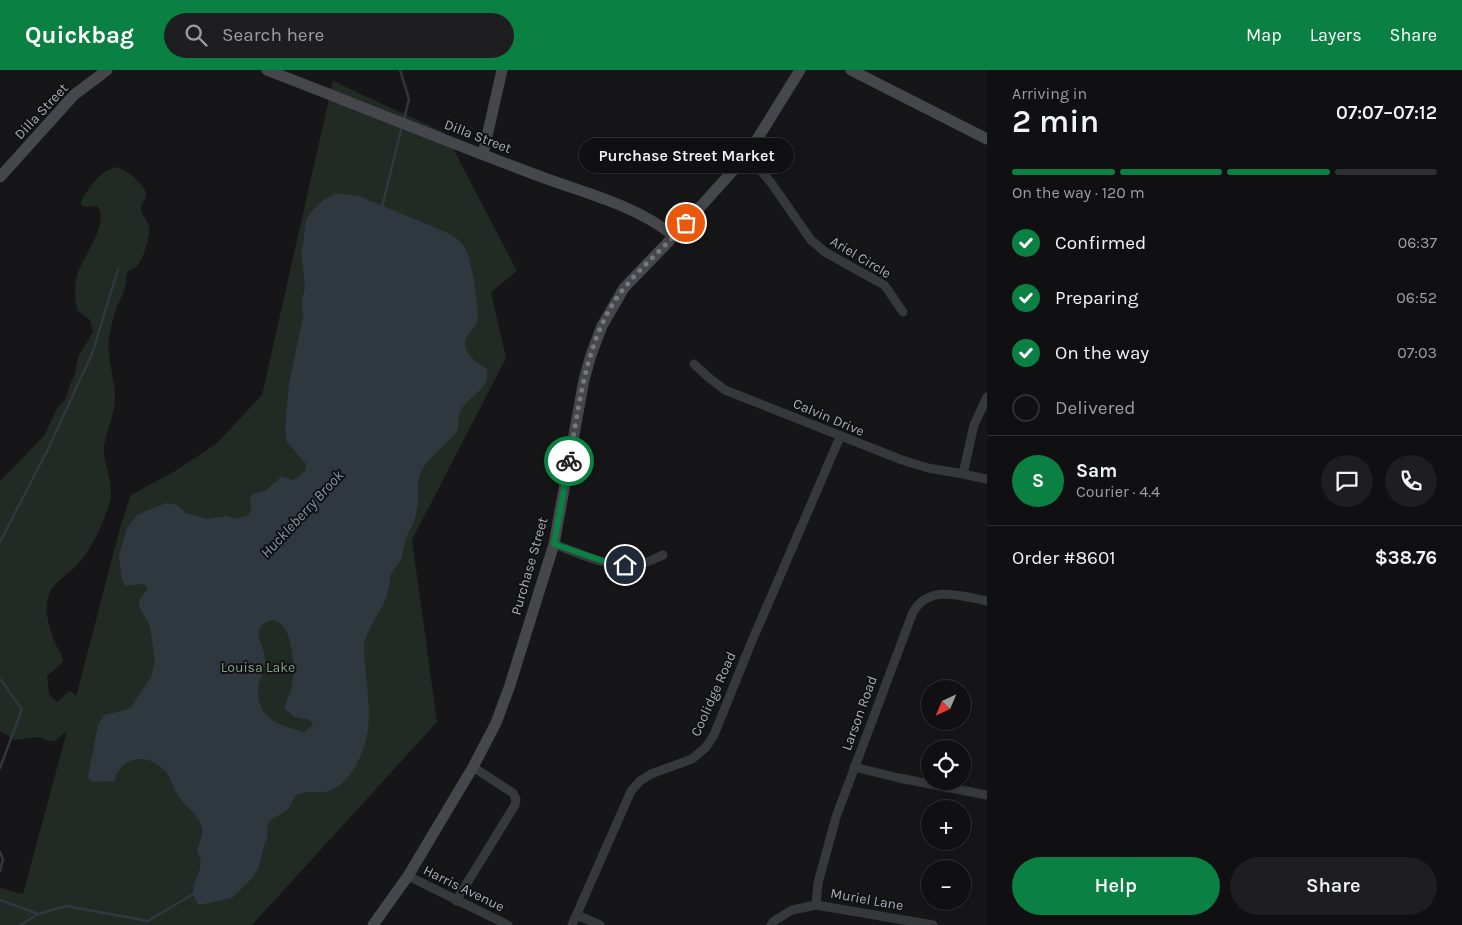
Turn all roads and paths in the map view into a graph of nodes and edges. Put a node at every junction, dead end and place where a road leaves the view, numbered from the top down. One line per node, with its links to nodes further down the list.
1 (107, 70): 9 (main road, Dilla Street)
2 (267, 70): 7 (main road, Dilla Street)
3 (502, 70): 7 (main road)
4 (800, 70): 8 (main road, Purchase Street)
5 (851, 70): 6 (main road)
6 (987, 139)
7 (483, 154): 10 (main road, Dilla Street)
8 (748, 154): 10 (main road, Purchase Street); 11 (street, Ariel Circle)
9 (0, 177)
10 (674, 236): 17 (main road, Purchase Street)
11 (903, 312)
12 (694, 364): 14 (street, Calvin Drive)
13 (987, 397): 15 (street)
14 (840, 436): 15 (street, Calvin Drive); 26 (street, Coolidge Road)
15 (963, 474): 16 (street, Calvin Drive)
16 (987, 479)
17 (554, 544): 18 (street); 20 (main road, Purchase Street)
18 (663, 554)
19 (987, 601): 21 (street, Larson Road)
20 (473, 767): 23 (main road, Purchase Street); 24 (street)
21 (854, 767): 22 (street); 25 (street, Larson Road)
22 (987, 794)
23 (408, 876): 24 (street, Harris Avenue); 28 (main road, Purchase Street)
24 (456, 901): 29 (street, Harris Avenue)
25 (816, 905): 27 (street, Muriel Lane); 32 (street, Muriel Lane)
26 (577, 915): 30 (street, Coolidge Road); 31 (street)
27 (887, 921): 33 (street, Muriel Lane)
28 (373, 925)
29 (508, 925)
30 (572, 925)
31 (600, 925)
32 (771, 925)
33 (933, 925)

